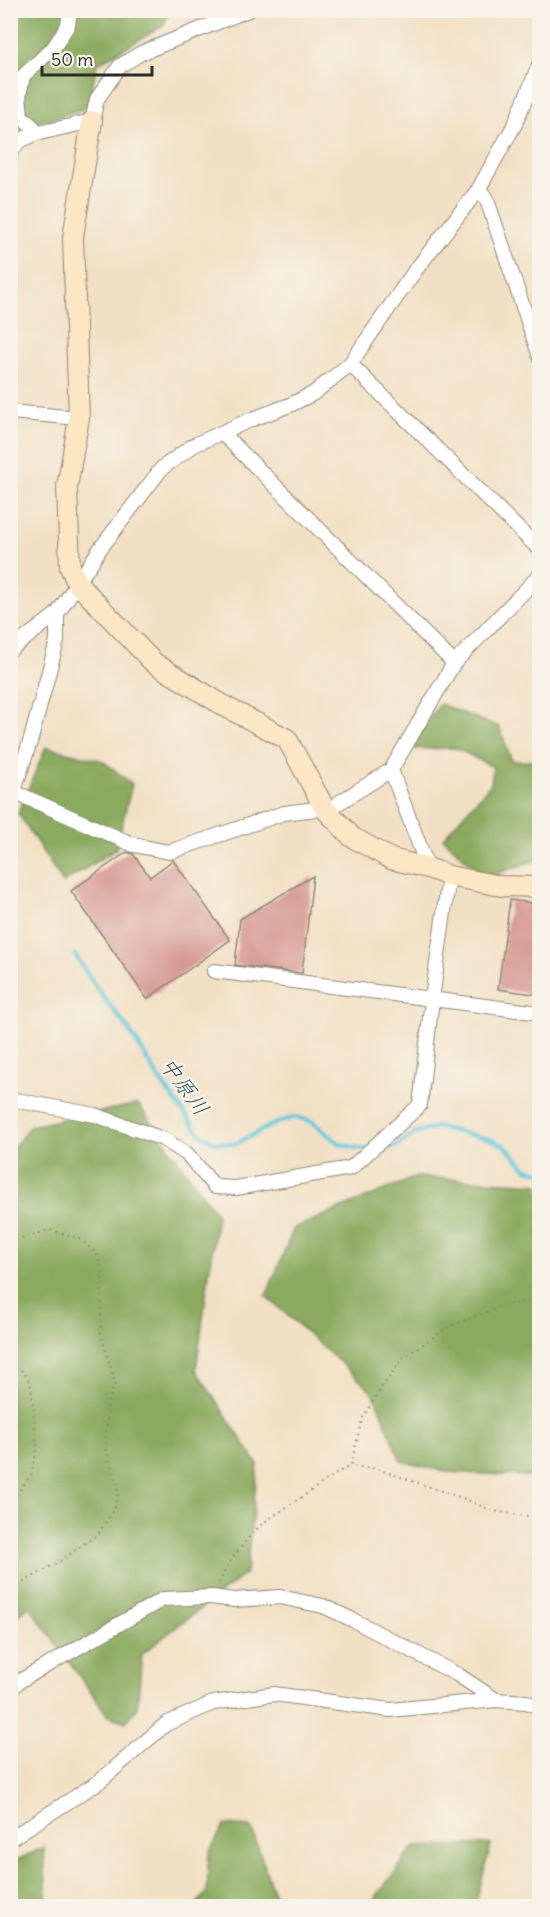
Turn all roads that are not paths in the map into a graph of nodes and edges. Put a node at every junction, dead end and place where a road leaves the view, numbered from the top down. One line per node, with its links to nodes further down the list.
1 (70, 10): 5 (street)
2 (248, 10): 4 (street)
3 (540, 63): 8 (street)
4 (92, 121): 5 (street); 12 (street)
5 (35, 134): 6 (street)
6 (15, 137): 7 (street)
7 (10, 153)
8 (478, 190): 9 (street); 10 (street)
9 (540, 357)
10 (350, 364): 13 (street); 14 (street)
11 (10, 412): 12 (street)
12 (78, 418): 16 (street)
13 (222, 433): 16 (street); 19 (street)
14 (540, 550)
15 (540, 575): 19 (street)
16 (77, 583): 17 (street); 22 (street)
17 (57, 614): 18 (street); 21 (street)
18 (10, 650)
19 (454, 663): 20 (street)
20 (391, 770): 22 (street); 23 (street)
21 (12, 797): 22 (street)
22 (325, 809): 23 (street)
23 (428, 868): 24 (street)
24 (449, 876): 25 (street); 27 (street)
25 (540, 887)
26 (214, 971): 27 (street)
27 (432, 999): 28 (street); 29 (street)
28 (540, 1013)
29 (10, 1099)
30 (10, 1691): 31 (street)
31 (496, 1700): 32 (street); 33 (street)
32 (540, 1707)
33 (10, 1839)

